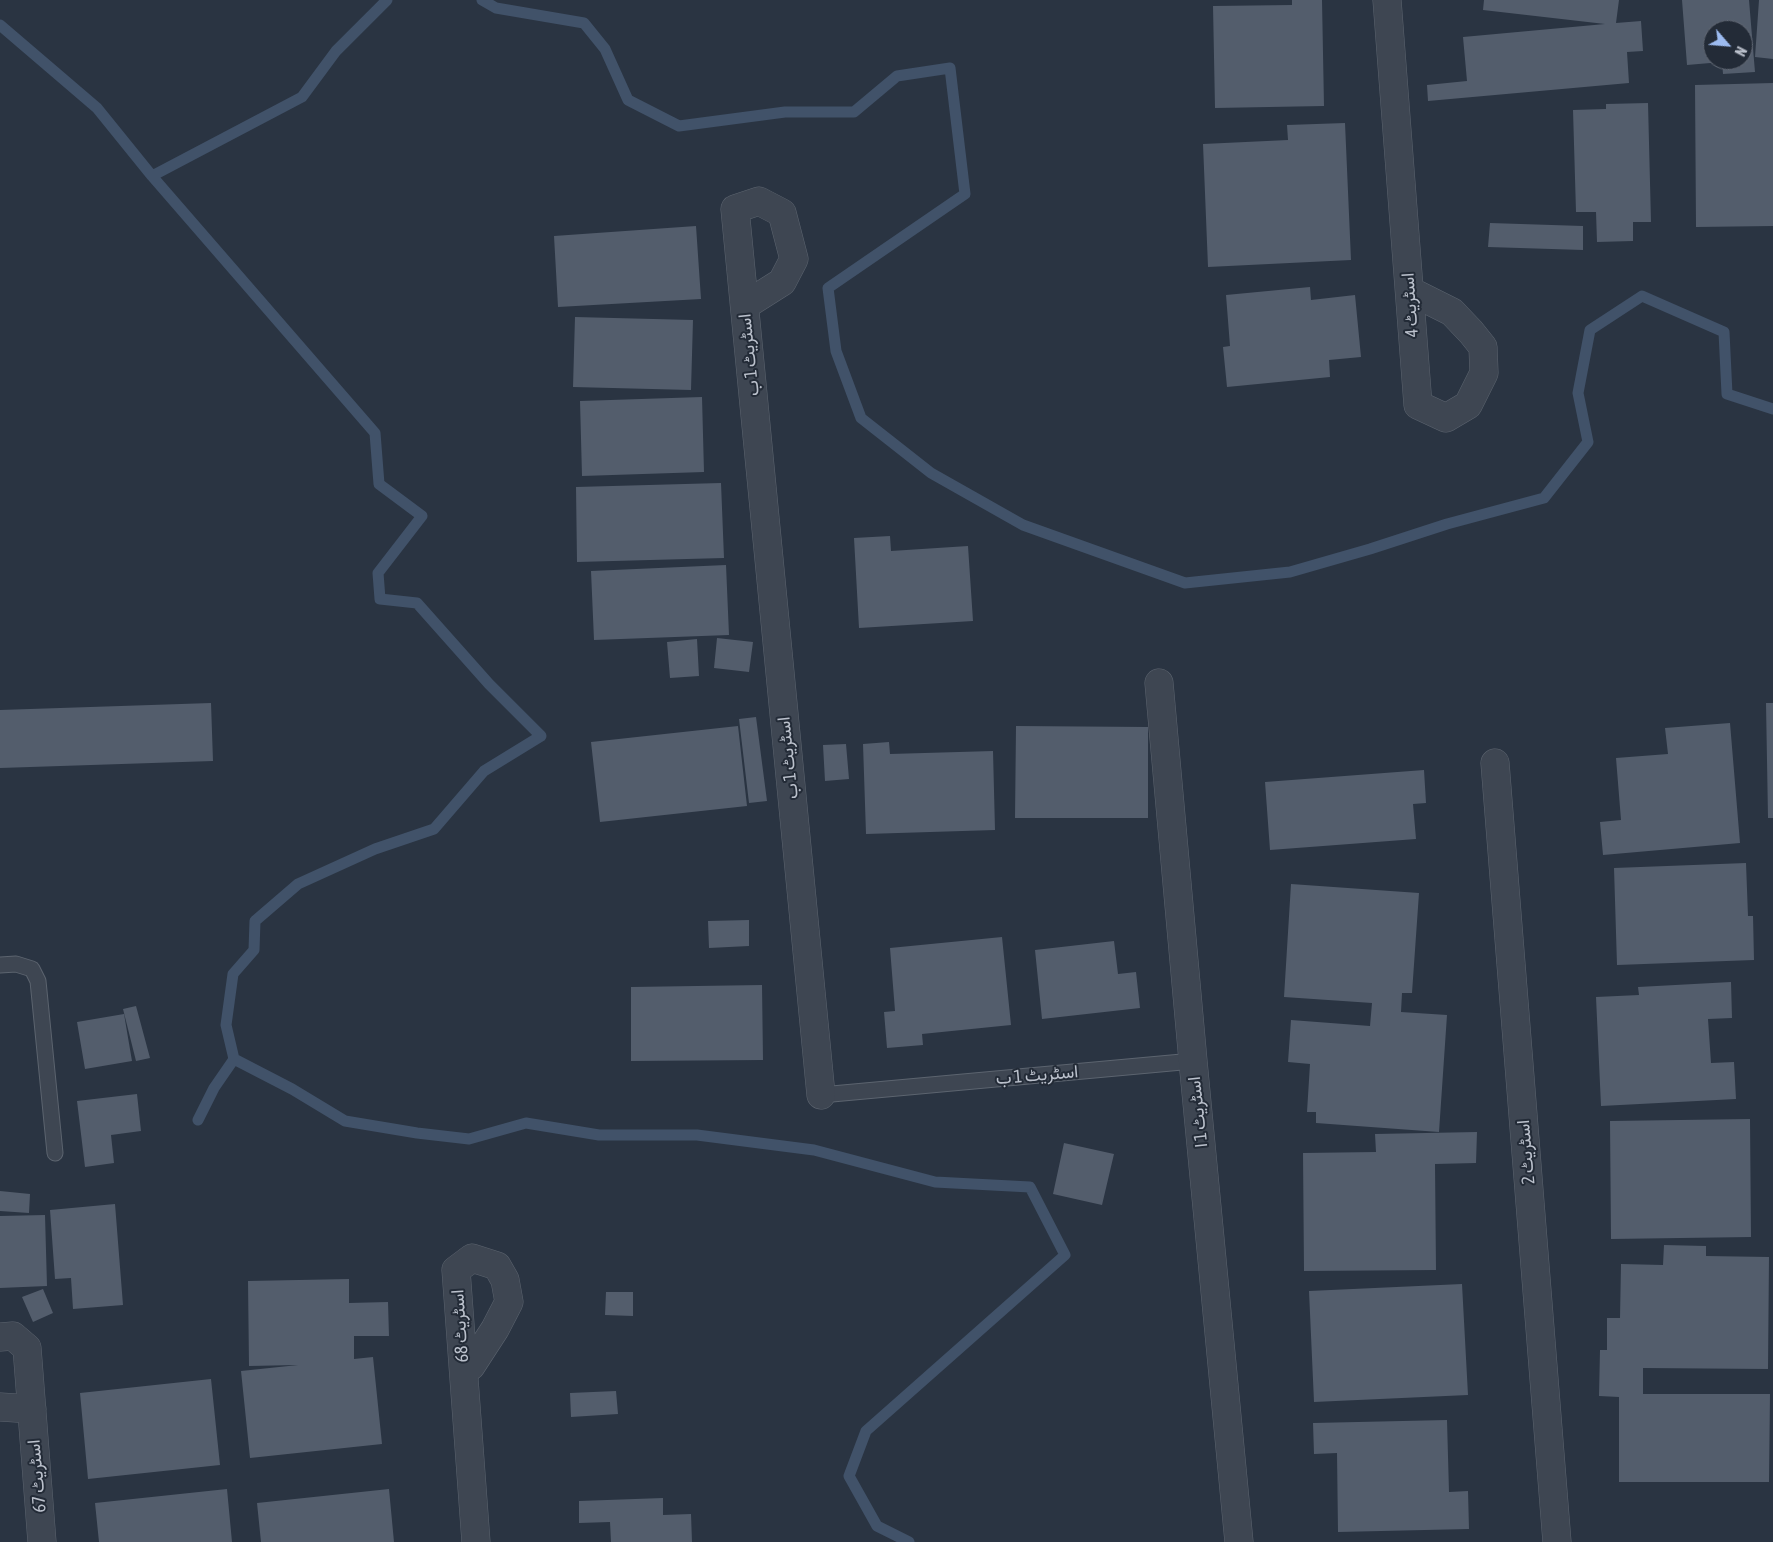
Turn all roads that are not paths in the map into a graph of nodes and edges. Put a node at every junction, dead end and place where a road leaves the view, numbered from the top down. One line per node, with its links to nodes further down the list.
1 (1387, 0): 2 (street, اسٹریٹ 4)
2 (1416, 294)
3 (752, 302): 8 (street, اسٹریٹ 1 ب)
4 (1159, 683): 7 (street, اسٹریٹ 1 ا)
5 (1495, 763): 17 (street, اسٹریٹ 2)
6 (0, 965): 9 (lane)
7 (1193, 1061): 8 (lane, اسٹریٹ 1 ب); 16 (street, اسٹریٹ 1 ا)
8 (821, 1095)
9 (55, 1152)
10 (0, 1337): 13 (street, اسٹریٹ 67)
11 (471, 1366): 15 (street, اسٹریٹ 68)
12 (0, 1407): 13 (street)
13 (32, 1409): 14 (street, اسٹریٹ 67)
14 (42, 1542)
15 (476, 1542)
16 (1239, 1542)
17 (1557, 1542)

